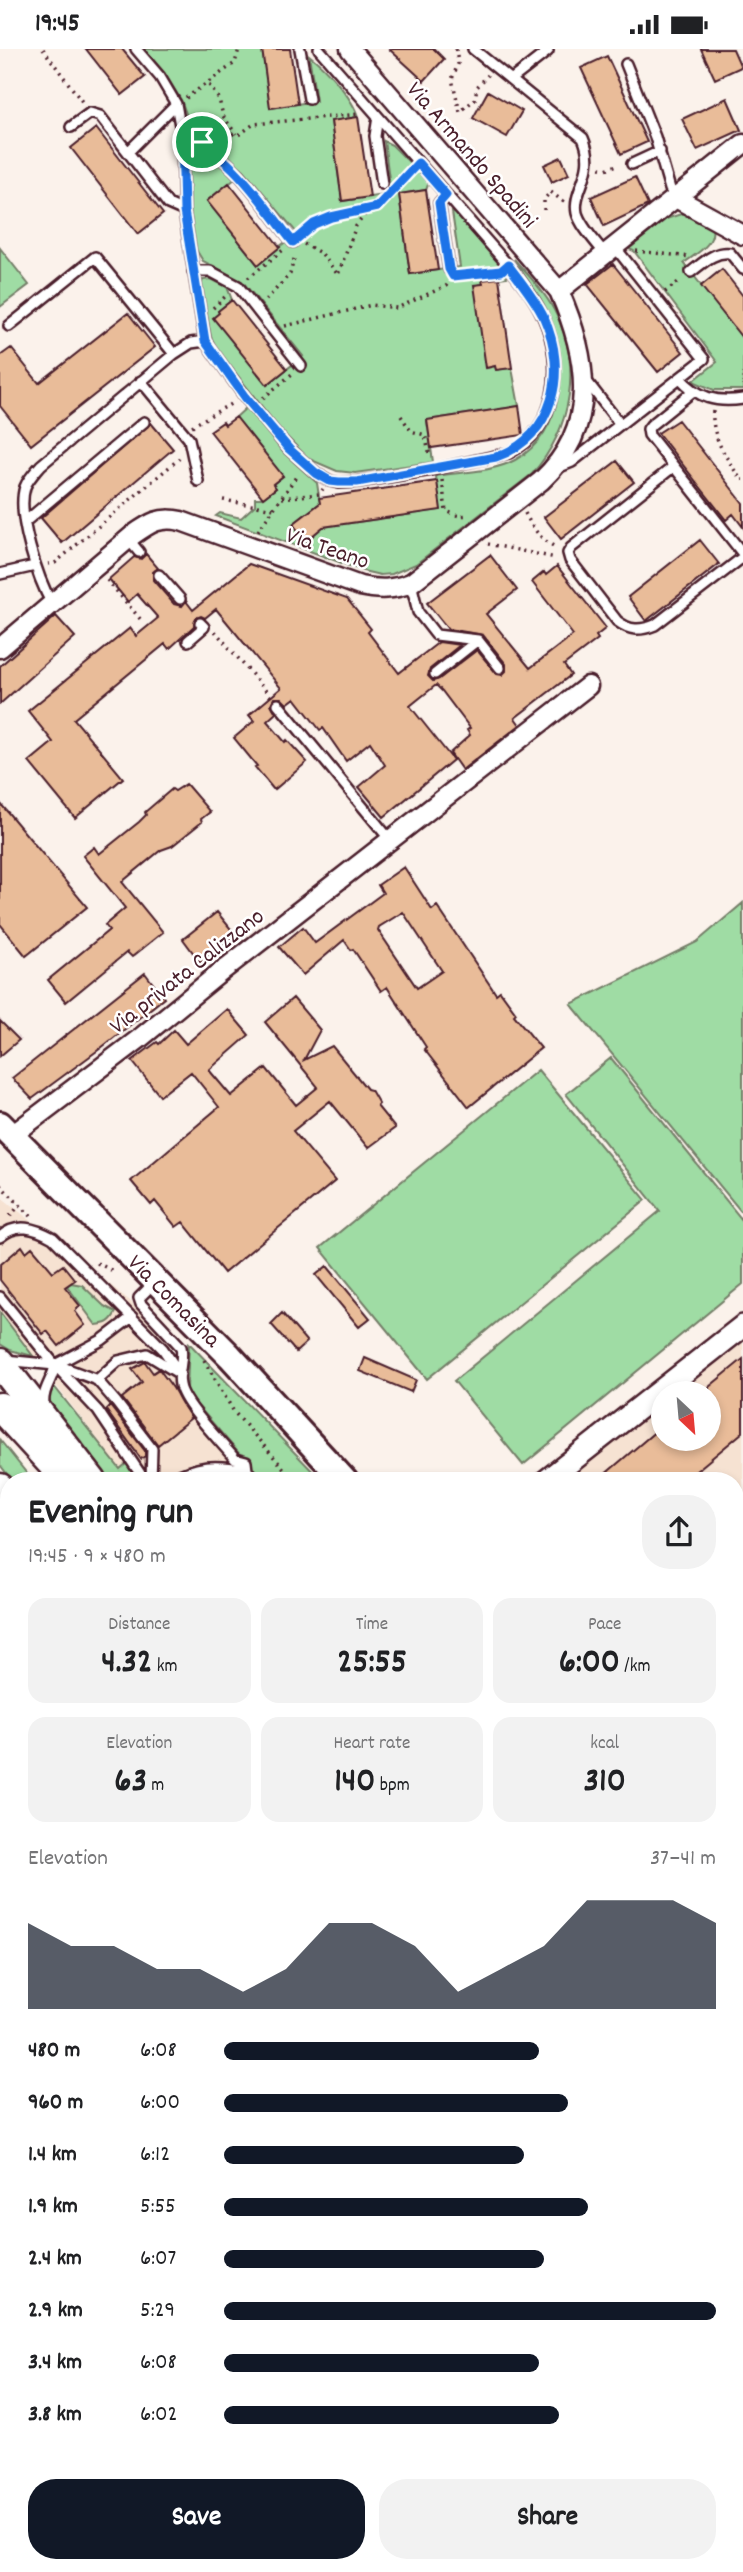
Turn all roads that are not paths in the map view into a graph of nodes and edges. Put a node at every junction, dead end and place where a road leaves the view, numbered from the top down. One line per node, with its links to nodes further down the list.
1 (136, 49): 10 (lane)
2 (300, 49): 9 (lane)
3 (319, 49): 11 (lane)
4 (350, 49): 30 (street, Via Armando Spadini)
5 (473, 49): 8 (lane)
6 (548, 51): 8 (lane)
7 (626, 64): 15 (lane)
8 (512, 79): 24 (lane)
9 (309, 99)
10 (176, 104): 13 (lane); 16 (lane)
11 (375, 113): 18 (lane); 19 (lane)
12 (71, 127): 16 (lane)
13 (182, 136): 21 (lane); 23 (lane)
14 (743, 144): 20 (street)
15 (660, 151): 17 (lane); 20 (lane)
16 (128, 152): 21 (lane)
17 (632, 164)
18 (382, 184)
19 (446, 195): 26 (lane); 32 (lane)
20 (676, 198): 22 (street); 24 (street)
21 (184, 211): 28 (lane)
22 (741, 234): 25 (lane)
23 (294, 240)
24 (610, 250): 30 (street); 35 (lane)
25 (730, 253): 27 (lane); 29 (lane)
26 (449, 269)
27 (743, 269)
28 (193, 271): 32 (lane); 34 (lane)
29 (691, 272)
30 (559, 291): 36 (street, Via Armando Spadini)
31 (9, 326): 33 (lane)
32 (205, 341): 33 (lane)
33 (174, 354): 37 (lane)
34 (301, 366)
35 (680, 378): 38 (lane); 41 (lane)
36 (585, 379): 41 (lane); 43 (street, Via Teano)
37 (141, 381): 44 (lane); 45 (lane)
38 (692, 392): 39 (lane); 42 (lane)
39 (743, 399)
40 (144, 422): 45 (lane)
41 (620, 424): 43 (lane)
42 (673, 467): 46 (lane); 46 (lane)
43 (552, 470): 50 (street, Via Teano)
44 (198, 481)
45 (26, 521): 47 (lane)
46 (743, 555)
47 (35, 566): 48 (lane); 52 (lane)
48 (0, 574)
49 (159, 575): 51 (lane)
50 (411, 583): 52 (street, Via Teano); 54 (lane)
51 (180, 599)
52 (52, 604): 56 (street, Via Teano)
53 (202, 625): 55 (lane)
54 (478, 640): 57 (lane); 58 (lane)
55 (188, 641)
56 (0, 648)
57 (500, 668)
58 (435, 674)
59 (588, 686): 61 (street, Via privata Calizzano)
60 (278, 704): 61 (lane)
61 (391, 841): 62 (street, Via privata Calizzano)
62 (6, 1130): 64 (main road, Via Comasina)
63 (0, 1237): 66 (lane)
64 (155, 1281): 70 (lane); 83 (main road, Via Comasina)
65 (0, 1297): 69 (lane)
66 (132, 1317): 69 (lane); 70 (lane)
67 (743, 1326): 84 (street)
68 (0, 1361): 69 (lane); 73 (highway)
69 (55, 1365): 71 (lane); 73 (lane); 79 (lane)
70 (180, 1374): 71 (lane); 75 (lane)
71 (97, 1380): 80 (lane)
72 (0, 1407): 77 (highway)
73 (47, 1422): 78 (highway)
74 (0, 1427): 76 (highway)
75 (247, 1470): 81 (lane); 82 (lane)
76 (35, 1472)
77 (60, 1472)
78 (85, 1472)
79 (139, 1472)
80 (151, 1472)
81 (184, 1472)
82 (245, 1472)
83 (337, 1472)
84 (557, 1472)
85 (0, 1613): 86 (lane)
86 (0, 1623)

